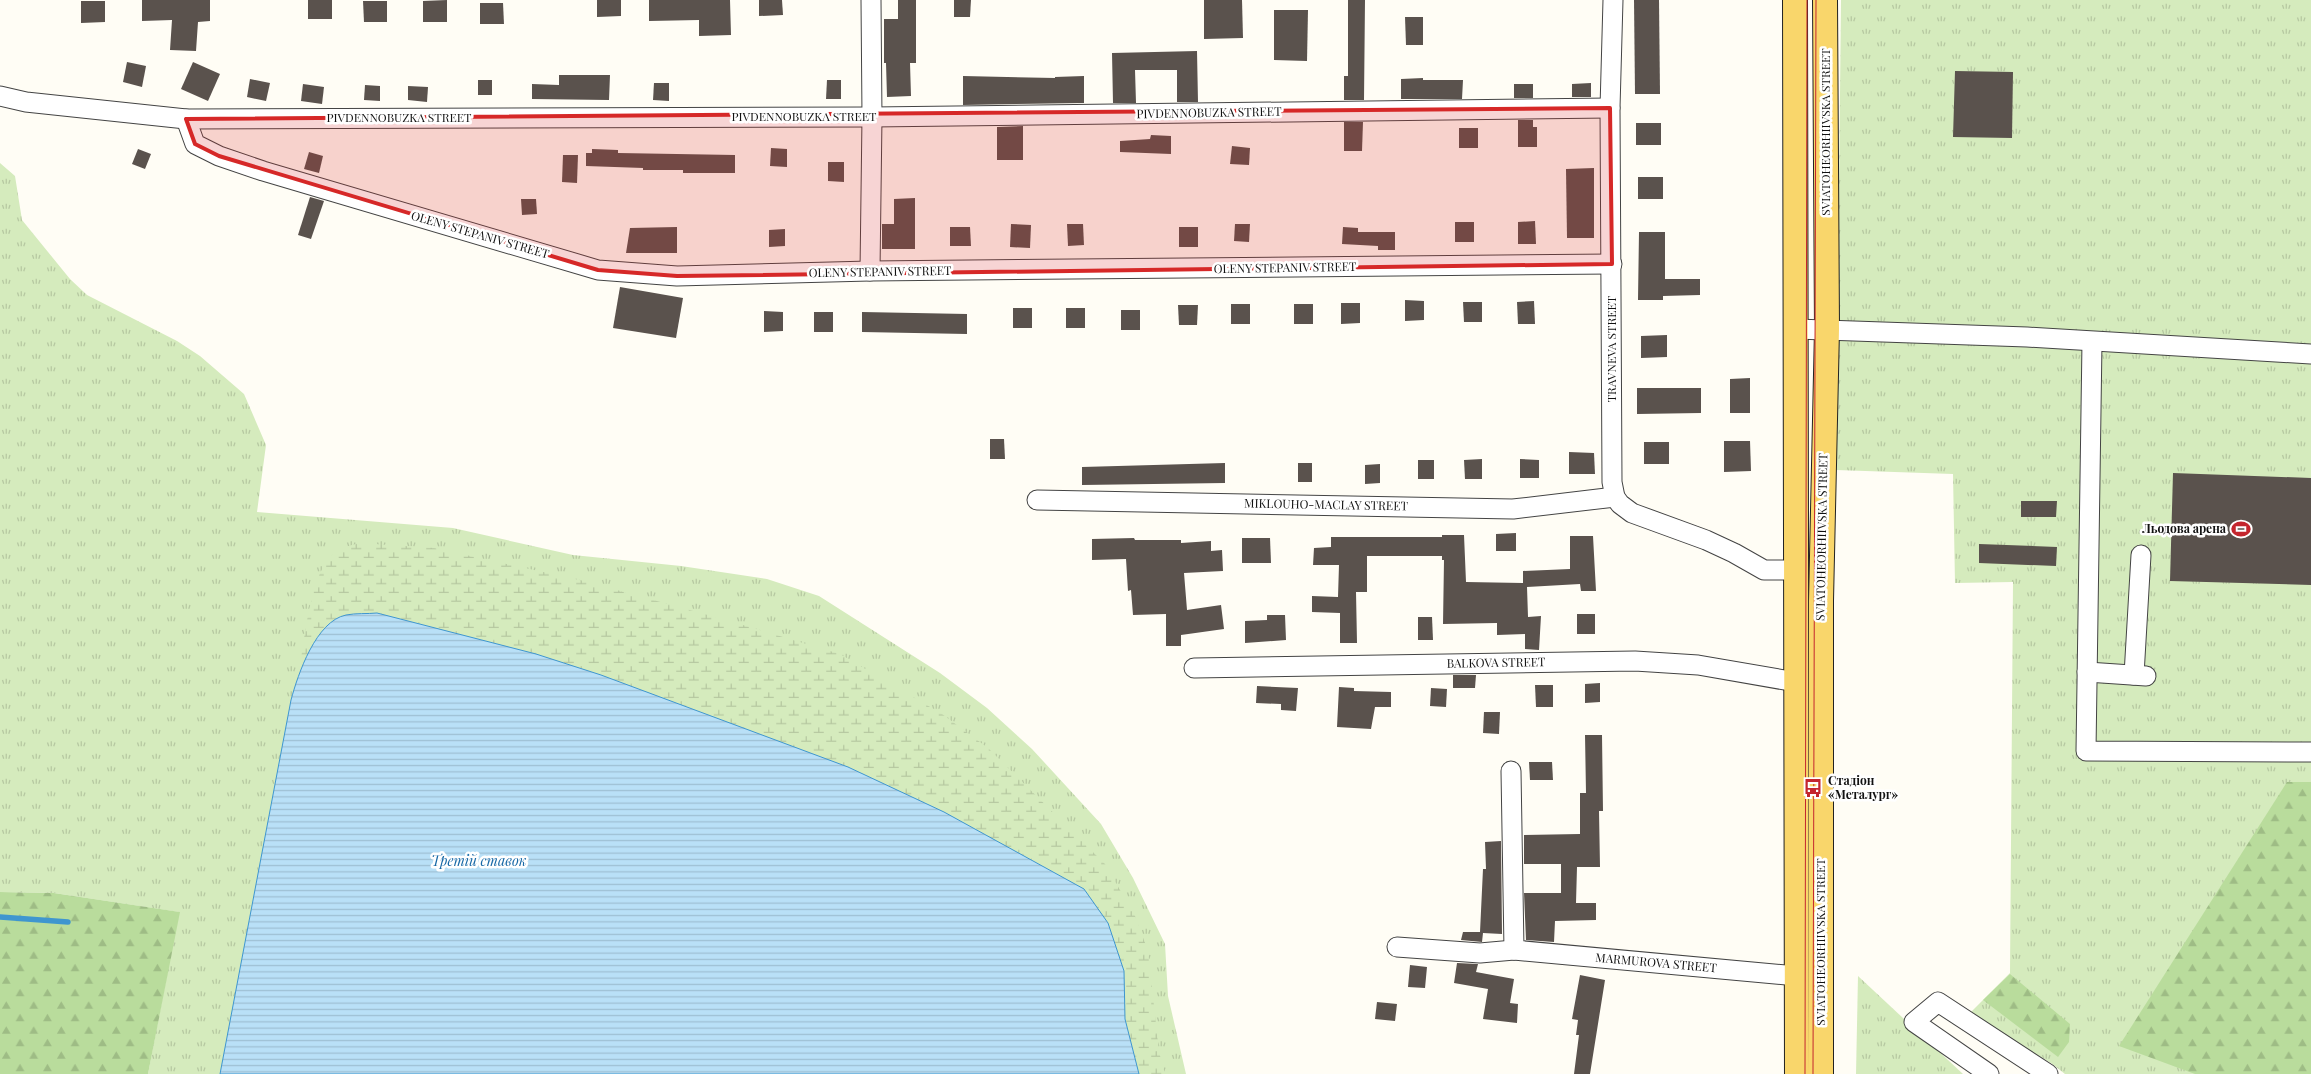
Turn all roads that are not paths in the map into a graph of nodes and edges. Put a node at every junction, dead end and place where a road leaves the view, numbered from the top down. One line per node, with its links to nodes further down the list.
1 (871, 0): 7 (street)
2 (1613, 0): 6 (street, TRAVNEVA STREET)
3 (1795, 0): 11 (main road, SVIATOHEORHIIVSKA STREET)
4 (1825, 0): 12 (main road, SVIATOHEORHIIVSKA STREET)
5 (0, 96): 8 (street, PIVDENNOBUZKA STREET)
6 (1610, 108): 7 (street, PIVDENNOBUZKA STREET); 9 (street, TRAVNEVA STREET)
7 (872, 117): 8 (street, PIVDENNOBUZKA STREET); 10 (street)
8 (186, 119): 10 (street, OLENY STEPANIV STREET)
9 (1612, 264): 10 (street, OLENY STEPANIV STREET); 15 (street, TRAVNEVA STREET)
10 (870, 271)
11 (1796, 329): 12 (street); 18 (main road, SVIATOHEORHIIVSKA STREET)
12 (1827, 329): 13 (street); 28 (main road, SVIATOHEORHIIVSKA STREET)
13 (2092, 342): 14 (street); 20 (street)
14 (2311, 354)
15 (1615, 497): 16 (street, MIKLOUHO-MACLAY STREET); 18 (street)
16 (1037, 500)
17 (2141, 555): 20 (street)
18 (1796, 570): 21 (main road, SVIATOHEORHIIVSKA STREET)
19 (1194, 668): 21 (street, BALKOVA STREET)
20 (2087, 672): 22 (street)
21 (1796, 682): 26 (main road, SVIATOHEORHIIVSKA STREET)
22 (2311, 752)
23 (1511, 771): 25 (street)
24 (1397, 947): 25 (street, MARMUROVA STREET)
25 (1514, 950): 26 (street, MARMUROVA STREET)
26 (1797, 976): 27 (main road, SVIATOHEORHIIVSKA STREET)
27 (1798, 1074)
28 (1821, 1074)
29 (1989, 1074): 30 (street)
30 (2048, 1074)

